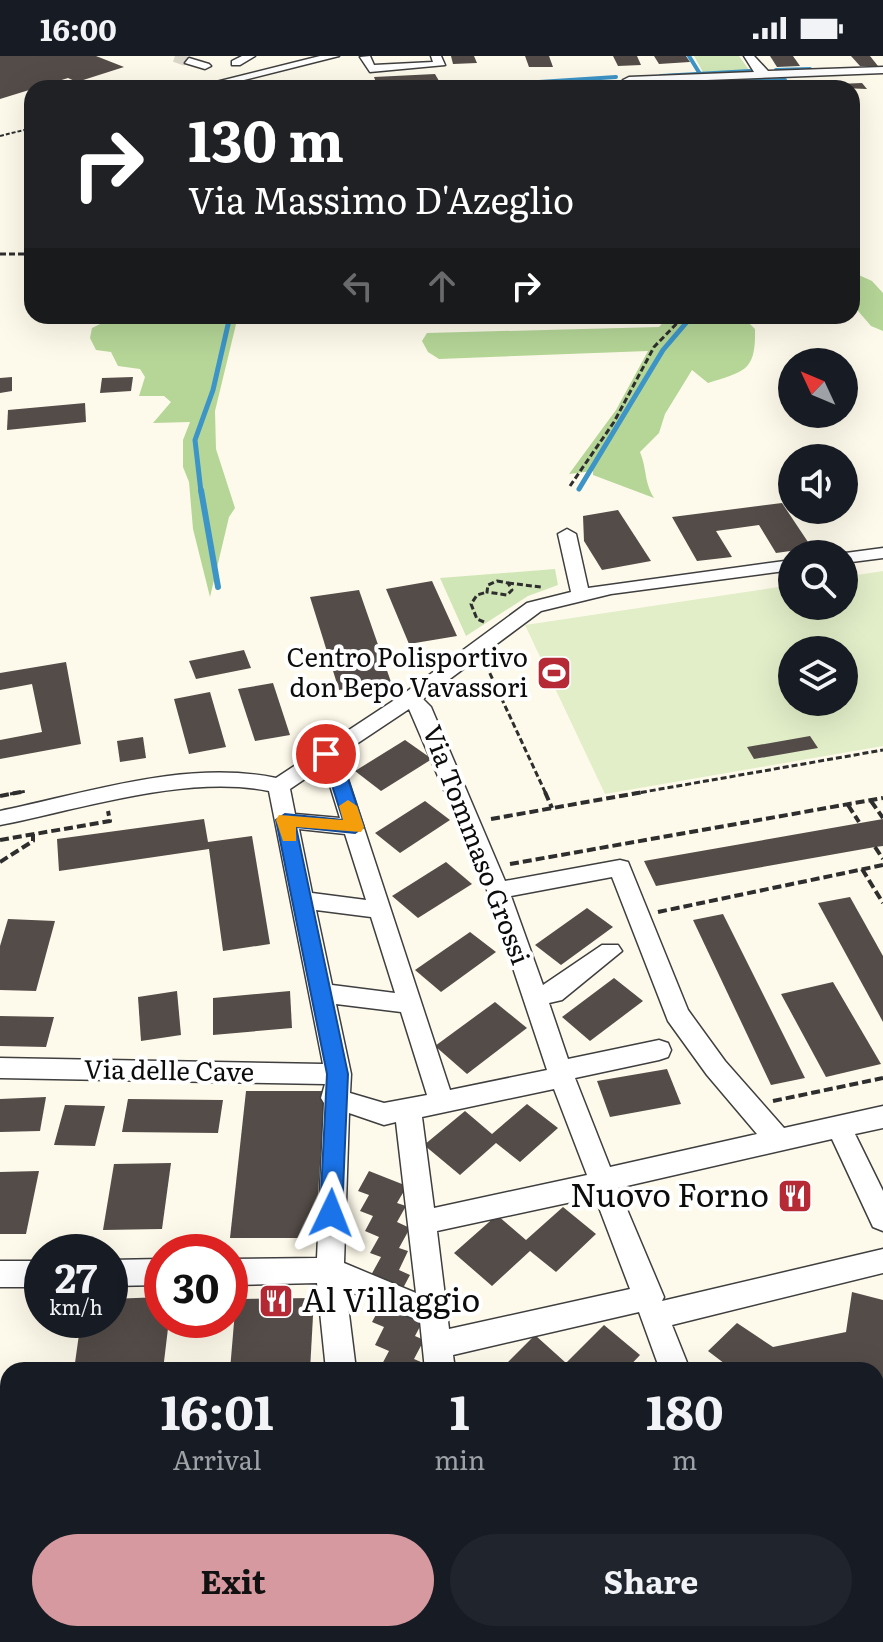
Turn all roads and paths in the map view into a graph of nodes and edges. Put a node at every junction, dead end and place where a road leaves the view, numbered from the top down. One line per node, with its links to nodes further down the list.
1 (250, 56): 7 (street)
2 (334, 56): 11 (street)
3 (436, 56): 5 (street)
4 (749, 56): 10 (street)
5 (365, 57)
6 (189, 61): 8 (street)
7 (236, 63)
8 (213, 66)
9 (883, 70): 10 (street)
10 (765, 74): 12 (street)
11 (232, 80)
12 (629, 80)
13 (24, 130): 14 (path)
14 (0, 136)
15 (0, 254): 16 (path)
16 (24, 254)
17 (676, 324): 18 (path)
18 (570, 486)
19 (567, 534): 26 (street)
20 (883, 553): 21 (street)
21 (858, 556)
22 (778, 567): 26 (street)
23 (508, 583): 24 (path); 25 (path); 25 (path)
24 (546, 587)
25 (487, 592): 27 (path)
26 (580, 593): 28 (street)
27 (490, 625)
28 (478, 647): 29 (street); 36 (path)
29 (409, 700): 31 (street); 40 (street, Via Tommaso Grossi)
30 (883, 750): 36 (path)
31 (326, 754): 32 (street); 42 (street)
32 (279, 786): 37 (street); 39 (street)
33 (883, 798): 34 (path)
34 (871, 801): 35 (path); 38 (path)
35 (848, 805): 41 (path); 49 (path)
36 (552, 808): 40 (path)
37 (0, 818)
38 (883, 818)
39 (285, 820): 42 (street); 50 (street)
40 (471, 822): 49 (street, Via Tommaso Grossi)
41 (859, 822)
42 (355, 827): 52 (street)
43 (33, 834): 46 (path)
44 (875, 847): 45 (path)
45 (883, 859)
46 (0, 862)
47 (883, 865): 48 (path)
48 (862, 869): 51 (path); 53 (path)
49 (493, 879): 53 (street); 56 (street, Via Tommaso Grossi)
50 (304, 900): 52 (street); 55 (street)
51 (883, 903)
52 (379, 910): 57 (street)
53 (640, 915): 64 (street)
54 (610, 951): 56 (street, Via Tommaso Grossi)
55 (322, 993): 57 (street); 62 (street)
56 (534, 996): 60 (street, Via Tommaso Grossi)
57 (408, 1004): 63 (street)
58 (659, 1050): 60 (street)
59 (0, 1068): 62 (street, Via delle Cave)
60 (562, 1074): 63 (street, Via delle Cave); 69 (street, Via Tommaso Grossi)
61 (883, 1078): 64 (path)
62 (336, 1086): 65 (street, Via delle Cave); 73 (street)
63 (442, 1103): 65 (street, Via delle Cave)
64 (751, 1106): 68 (street)
65 (408, 1111): 71 (street)
66 (883, 1117): 67 (street)
67 (839, 1127): 68 (street); 70 (street)
68 (778, 1140): 69 (street)
69 (603, 1182): 71 (street); 77 (street, Via Tommaso Grossi)
70 (883, 1219)
71 (420, 1223): 78 (street)
72 (883, 1261): 77 (street)
73 (330, 1270): 74 (street); 78 (street); 80 (street)
74 (248, 1272)
75 (0, 1274): 76 (street)
76 (24, 1274)
77 (653, 1306): 79 (street); 81 (street, Via Tommaso Grossi)
78 (431, 1309): 79 (street)
79 (438, 1358)
80 (340, 1362)
81 (672, 1362)

